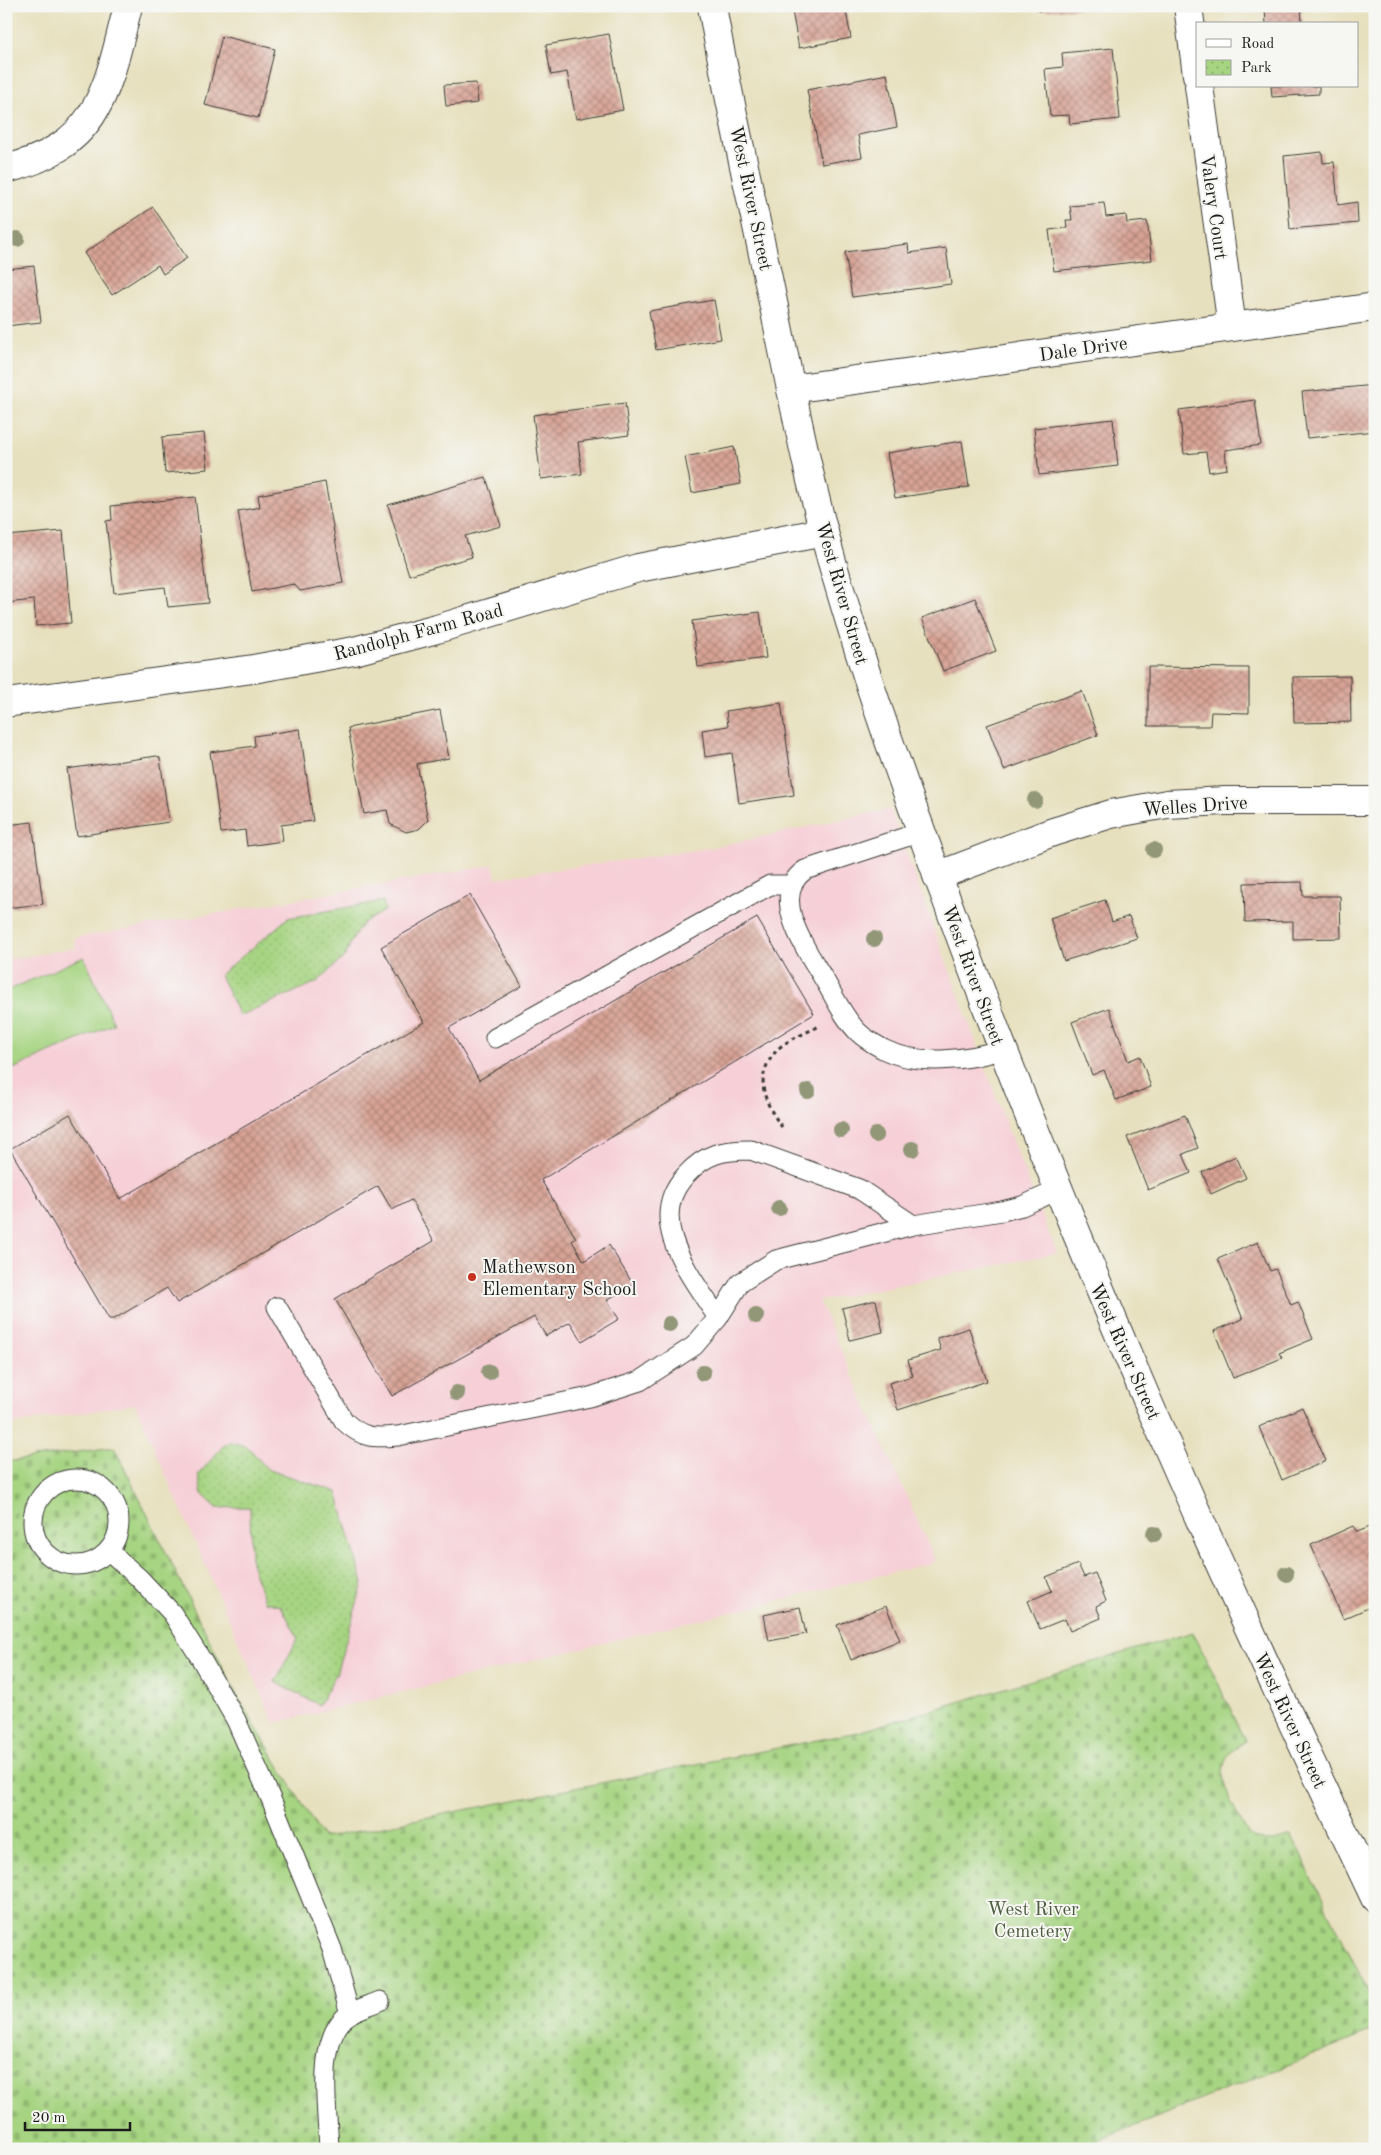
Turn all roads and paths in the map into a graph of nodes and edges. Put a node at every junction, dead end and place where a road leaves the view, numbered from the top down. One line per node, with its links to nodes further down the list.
1 (128, 6): 6 (street)
2 (712, 6): 9 (street, West River Street)
3 (1188, 6): 4 (street)
4 (1196, 67)
5 (1199, 88): 8 (street, Valery Court)
6 (6, 169)
7 (1375, 307): 8 (street, Dale Drive)
8 (1232, 327): 9 (street, Dale Drive)
9 (792, 389): 10 (street, West River Street)
10 (824, 532): 11 (street, Randolph Farm Road); 13 (street, West River Street)
11 (6, 704)
12 (1375, 801): 14 (street, Welles Drive)
13 (921, 832): 14 (street, West River Street); 15 (lane)
14 (937, 876): 18 (street, West River Street)
15 (791, 885): 17 (lane); 18 (lane)
16 (820, 1025): 19 (path)
17 (495, 1038)
18 (1002, 1049): 20 (street, West River Street)
19 (782, 1127)
20 (1058, 1190): 21 (lane); 25 (street, West River Street)
21 (913, 1225): 23 (lane); 23 (lane)
22 (277, 1307): 23 (lane)
23 (718, 1318)
24 (108, 1551): 24 (lane); 27 (lane)
25 (1375, 1898)
26 (380, 2001): 27 (lane)
27 (350, 2014): 28 (lane)
28 (329, 2149)

